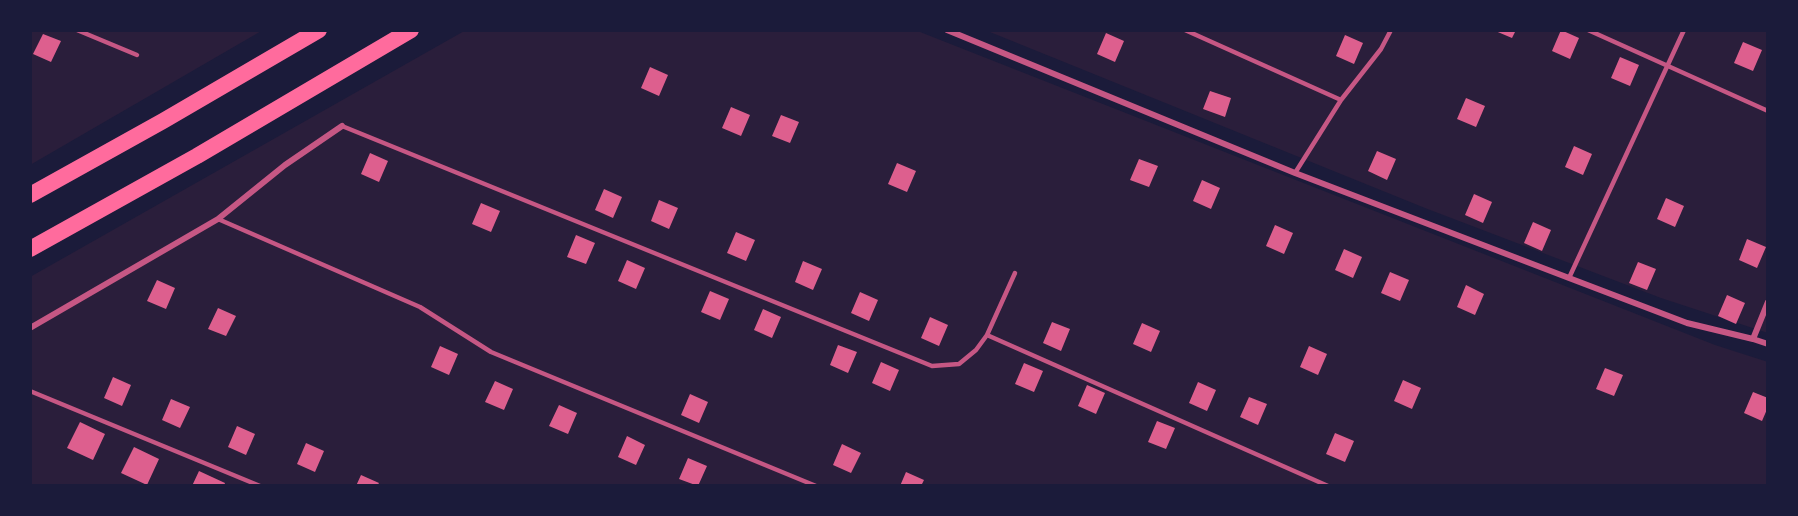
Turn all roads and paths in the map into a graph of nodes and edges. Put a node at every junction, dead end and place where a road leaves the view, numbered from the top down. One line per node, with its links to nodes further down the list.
1 (77, 30): 9 (lane)
2 (318, 30): 15 (highway)
3 (411, 30): 17 (highway)
4 (947, 30): 14 (street)
5 (1185, 30): 11 (lane)
6 (1391, 30): 11 (lane)
7 (1588, 30): 10 (lane)
8 (1684, 30): 10 (lane)
9 (137, 56)
10 (1667, 65): 12 (lane); 19 (lane)
11 (1341, 100): 14 (lane)
12 (1768, 111)
13 (342, 126): 16 (street); 22 (lane)
14 (1295, 173): 19 (street)
15 (30, 195)
16 (218, 219): 21 (street); 27 (lane)
17 (30, 249)
18 (1015, 273): 22 (lane)
19 (1569, 278): 23 (street)
20 (1768, 302): 23 (street)
21 (30, 328)
22 (987, 335): 28 (lane)
23 (1753, 339): 24 (street)
24 (1768, 344)
25 (30, 390): 26 (lane)
26 (260, 486)
27 (816, 486)
28 (1328, 486)

